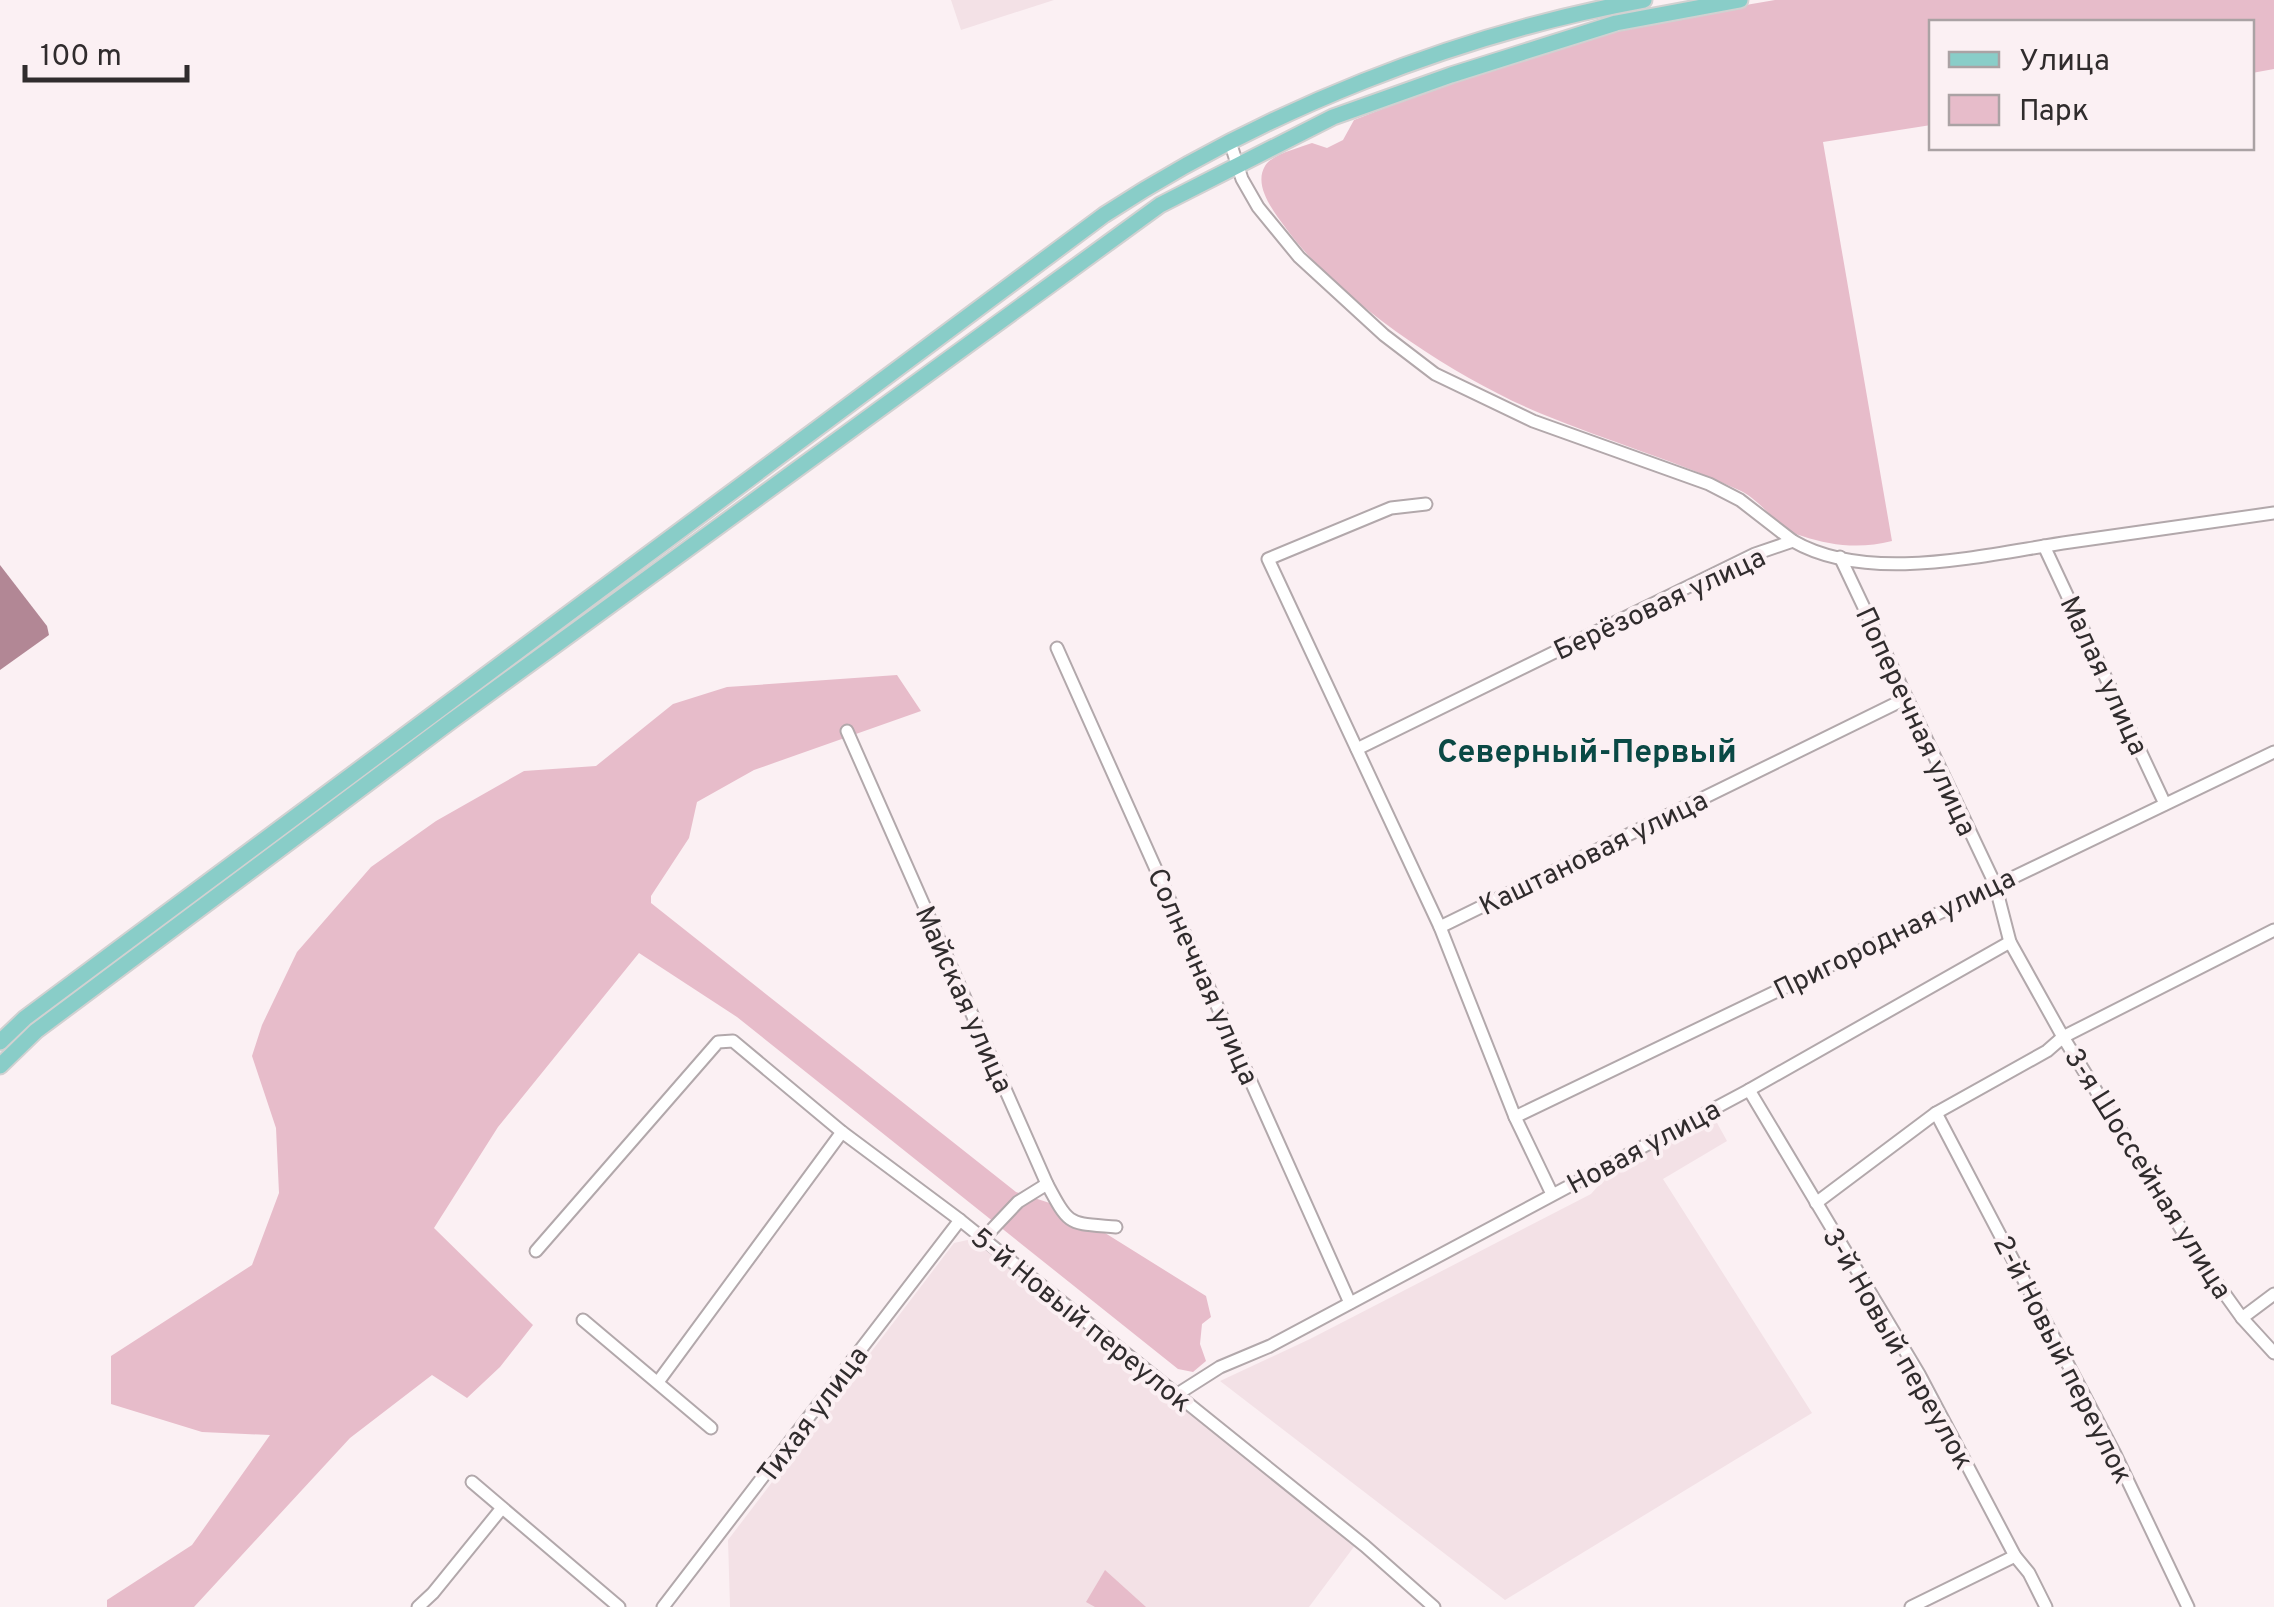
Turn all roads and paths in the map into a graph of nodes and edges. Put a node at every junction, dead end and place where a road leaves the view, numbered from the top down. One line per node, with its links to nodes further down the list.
1 (1644, 0): 3 (main road)
2 (1740, 0): 4 (main road)
3 (1230, 142): 4 (street); 21 (main road)
4 (1236, 164): 7 (street); 22 (main road)
5 (1426, 504): 13 (street)
6 (2274, 513): 8 (street, Берёзовая улица)
7 (1793, 541): 9 (street, Берёзовая улица); 13 (street, Берёзовая улица)
8 (2044, 546): 9 (street, Берёзовая улица); 15 (street, Малая улица)
9 (1840, 558): 11 (street, Поперечная улица)
10 (1057, 648): 35 (street, Солнечная улица)
11 (1907, 698): 16 (street, Поперечная улица); 17 (street, Каштановая улица)
12 (847, 731): 27 (street, Майская улица)
13 (1356, 749): 17 (street)
14 (2274, 752): 15 (street, Пригородная улица)
15 (2165, 804): 16 (street, Пригородная улица)
16 (1994, 884): 19 (street, Поперечная улица); 25 (street, Пригородная улица)
17 (1440, 927): 25 (street)
18 (2274, 930): 20 (street)
19 (2010, 942): 20 (street); 23 (street, Новая улица)
20 (2063, 1037): 24 (street); 36 (street, 3-я Шоссейная улица)
21 (0, 1042)
22 (0, 1066)
23 (1749, 1090): 28 (street, Новая улица); 29 (street, 3-й Новый переулок)
24 (1936, 1113): 29 (street); 51 (street, 2-й Новый переулок)
25 (1516, 1116): 28 (street)
26 (842, 1132): 30 (street, 5-й Новый переулок); 33 (street, 5-й Новый переулок); 39 (street)
27 (1047, 1184): 31 (street, Майская улица); 32 (street)
28 (1552, 1194): 35 (street, Новая улица)
29 (1816, 1203): 44 (street, 3-й Новый переулок)
30 (960, 1220): 32 (street, 5-й Новый переулок); 47 (street, Тихая улица)
31 (1116, 1226)
32 (983, 1239): 40 (street, 5-й Новый переулок)
33 (536, 1251)
34 (2274, 1294): 36 (street)
35 (1350, 1303): 40 (street, Новая улица)
36 (2242, 1318): 38 (street, 3-я Шоссейная улица)
37 (583, 1320): 39 (street)
38 (2274, 1353)
39 (658, 1382): 41 (street)
40 (1176, 1395): 48 (street, 5-й Новый переулок)
41 (710, 1428)
42 (472, 1482): 43 (street)
43 (502, 1508): 45 (street); 46 (street)
44 (2015, 1556): 49 (street); 50 (street, 3-й Новый переулок)
45 (418, 1607)
46 (619, 1607)
47 (662, 1607)
48 (1434, 1607)
49 (1911, 1607)
50 (2046, 1607)
51 (2188, 1607)

